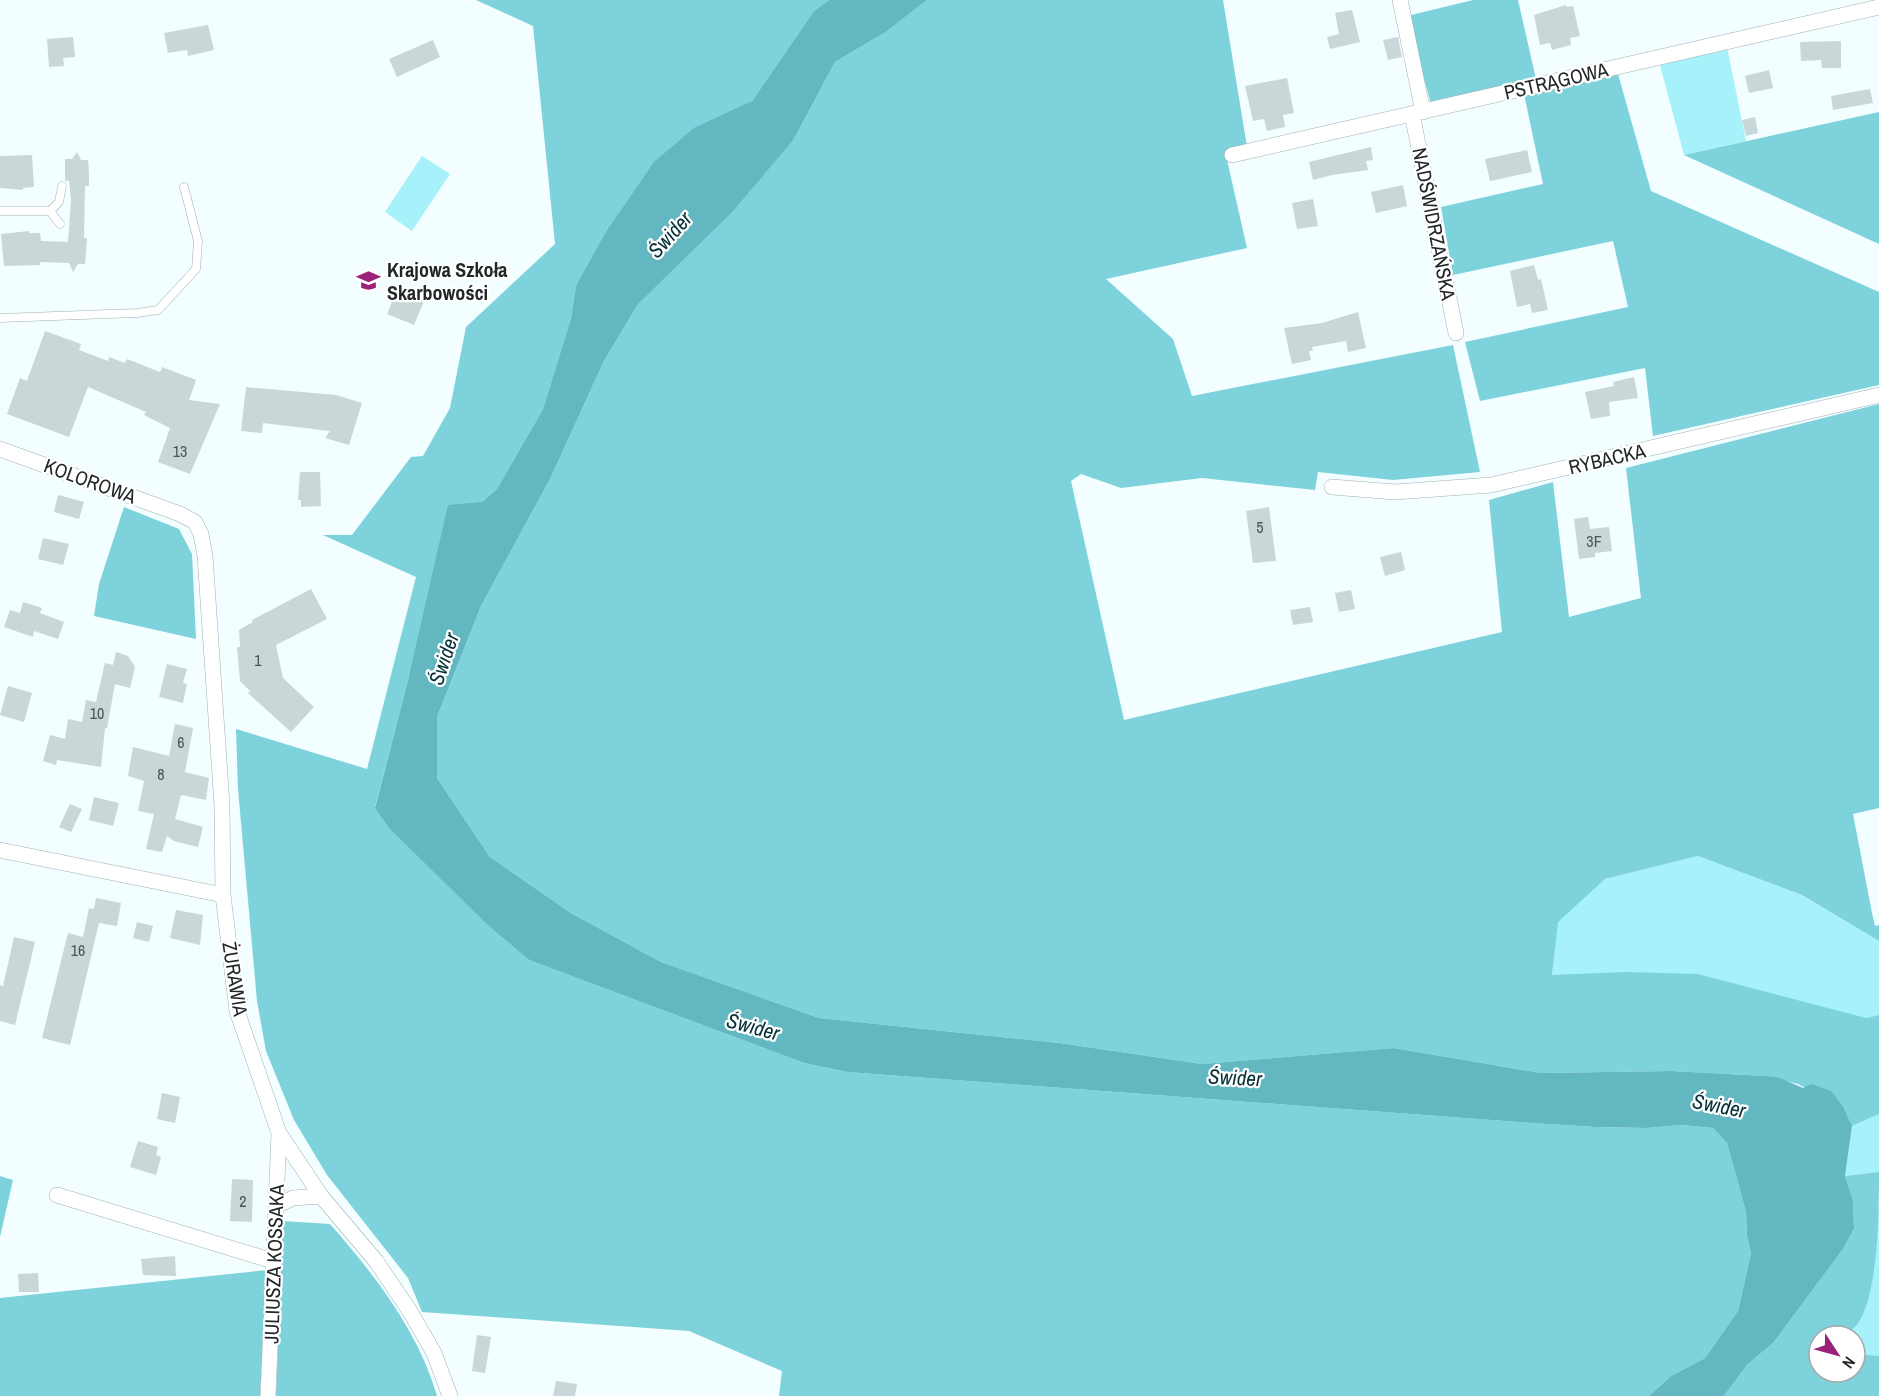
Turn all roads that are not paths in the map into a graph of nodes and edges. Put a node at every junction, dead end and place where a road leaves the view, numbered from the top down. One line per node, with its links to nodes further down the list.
1 (1400, 0): 3 (street, NADŚWIDRZAŃSKA)
2 (1879, 7): 3 (street, PSTRĄGOWA)
3 (1418, 113): 4 (street, PSTRĄGOWA); 11 (street, NADŚWIDRZAŃSKA)
4 (1232, 155)
5 (62, 186): 8 (lane)
6 (184, 187): 10 (lane)
7 (0, 211): 8 (lane)
8 (50, 211): 9 (lane)
9 (60, 224)
10 (0, 318)
11 (1456, 333)
12 (1879, 395): 14 (street, RYBACKA)
13 (0, 449): 15 (street, KOLOROWA)
14 (1332, 487)
15 (180, 514): 17 (street, ŻURAWIA)
16 (0, 850): 17 (street)
17 (223, 896): 18 (street, ŻURAWIA)
18 (279, 1132): 20 (street, ŻURAWIA); 21 (street, JULIUSZA KOSSAKA)
19 (57, 1195): 22 (street)
20 (321, 1196): 21 (street); 24 (street, ŻURAWIA)
21 (276, 1206): 22 (street, JULIUSZA KOSSAKA)
22 (273, 1261): 23 (street, JULIUSZA KOSSAKA)
23 (268, 1396)
24 (450, 1396)

